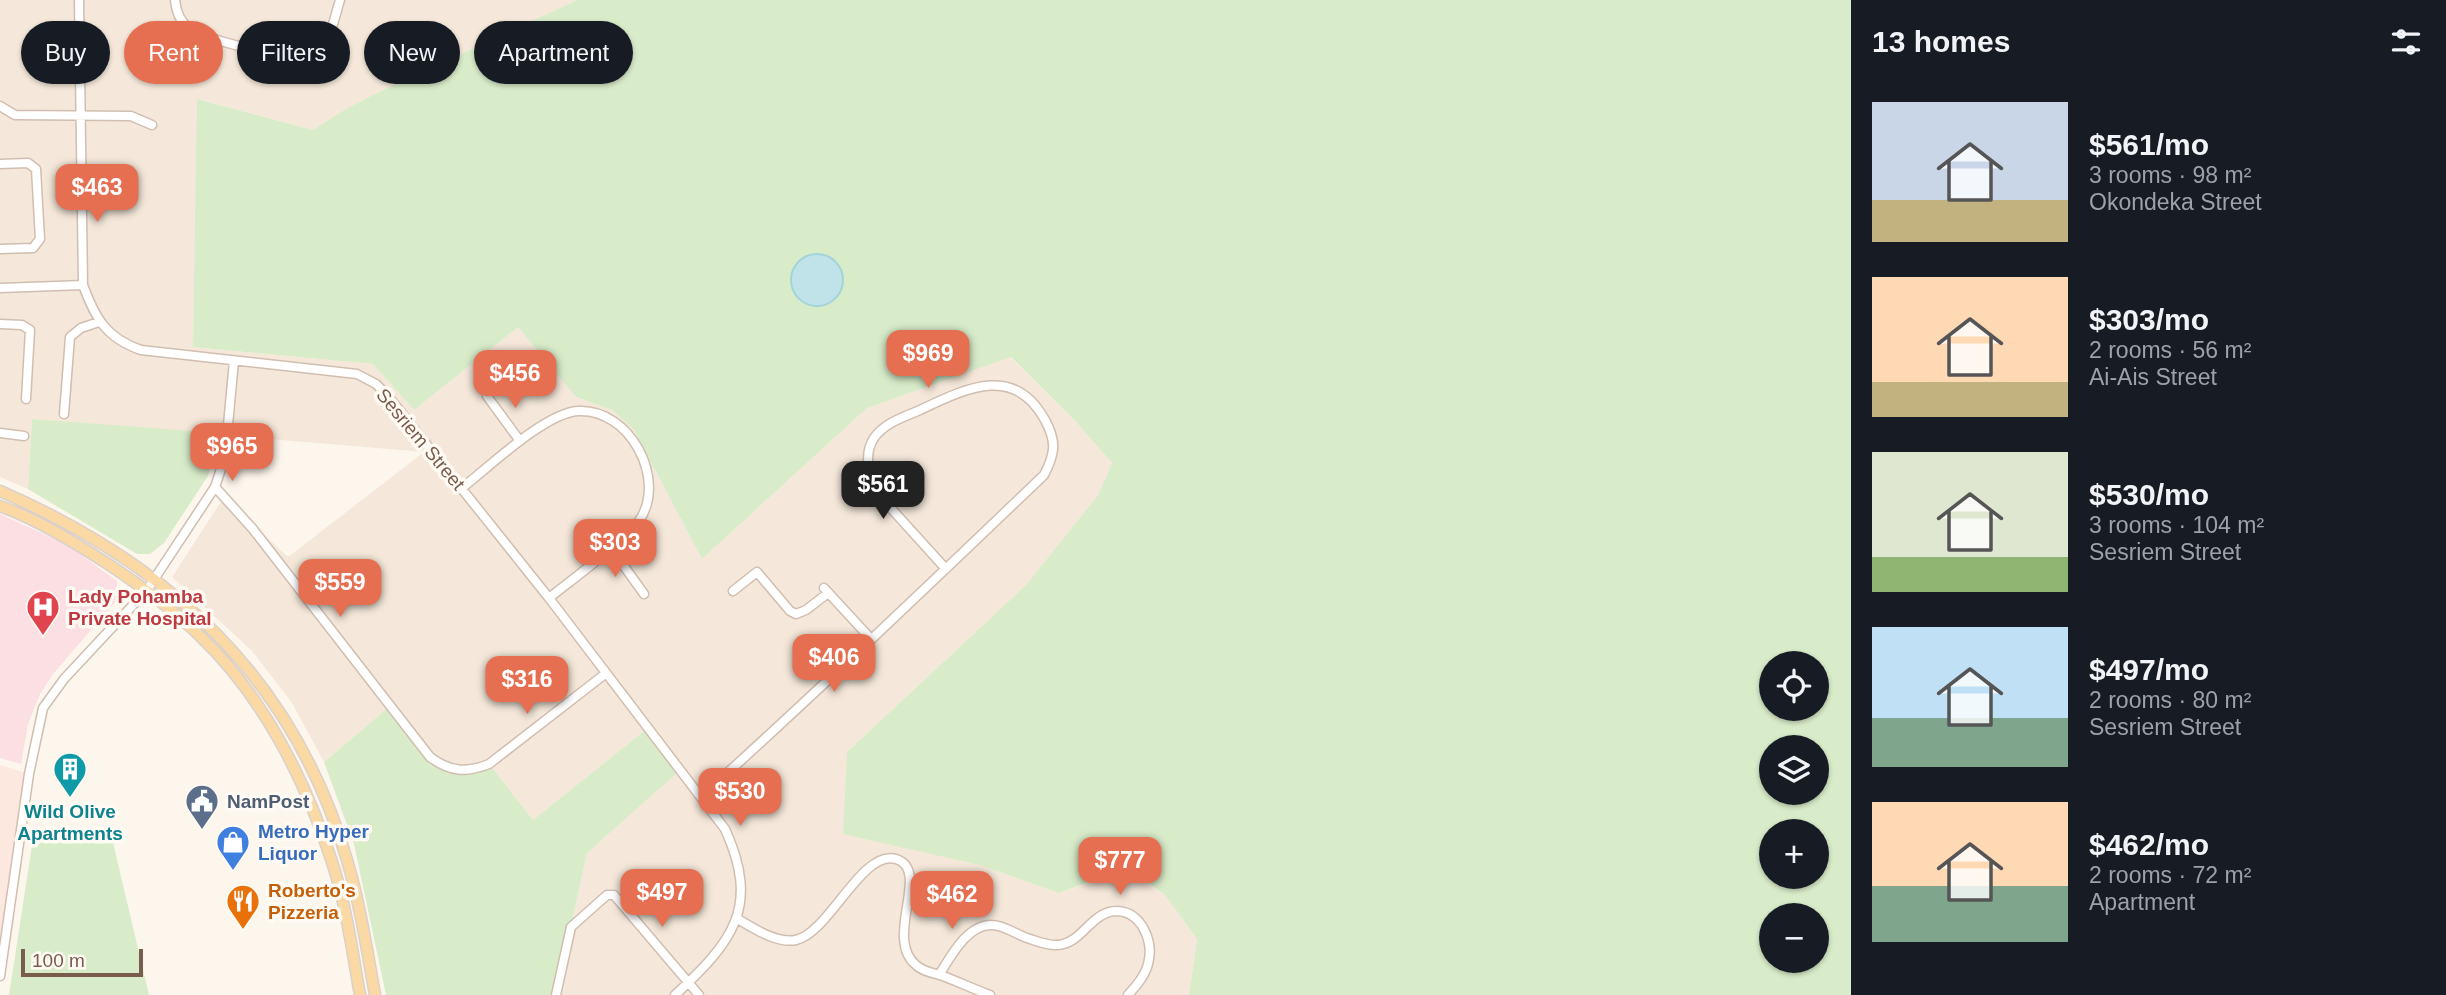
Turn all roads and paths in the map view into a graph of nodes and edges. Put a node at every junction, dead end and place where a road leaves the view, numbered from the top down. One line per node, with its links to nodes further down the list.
1 (79, 0): 5 (street, Sesriem Street)
2 (175, 0): 3 (street)
3 (340, 0)
4 (0, 106): 5 (street)
5 (81, 117): 6 (street); 9 (street, Sesriem Street)
6 (152, 125)
7 (0, 164): 8 (street)
8 (0, 249)
9 (83, 285): 10 (street); 11 (street, Sesriem Street)
10 (0, 288)
11 (99, 322): 13 (street, Sesriem Street); 16 (street)
12 (0, 324): 15 (street)
13 (234, 362): 20 (street); 21 (street, Sesriem Street)
14 (487, 396): 19 (street)
15 (26, 399)
16 (64, 414)
17 (0, 433): 18 (street)
18 (24, 436)
19 (520, 441): 21 (street); 24 (street)
20 (215, 487): 28 (street); 34 (street)
21 (462, 488): 32 (street, Sesriem Street)
22 (0, 491): 28 (main road)
23 (0, 506): 29 (main road)
24 (611, 548): 31 (street); 32 (street)
25 (765, 566): 27 (street)
26 (946, 569): 26 (street); 33 (street)
27 (757, 572): 30 (street); 33 (street)
28 (155, 579): 29 (street); 41 (main road)
29 (146, 590): 38 (street); 40 (main road)
30 (733, 591)
31 (644, 594)
32 (549, 598): 34 (street, Sesriem Street)
33 (871, 639): 35 (street)
34 (605, 674): 35 (street, Sesriem Street)
35 (702, 796): 36 (street, Sesriem Street)
36 (736, 918): 37 (street); 39 (street, Sesriem Street)
37 (939, 975): 45 (street); 46 (street)
38 (0, 976)
39 (689, 982): 42 (street); 43 (street, Sesriem Street); 44 (street)
40 (360, 995)
41 (375, 995)
42 (556, 995)
43 (675, 995)
44 (699, 995)
45 (990, 995)
46 (1128, 995)

